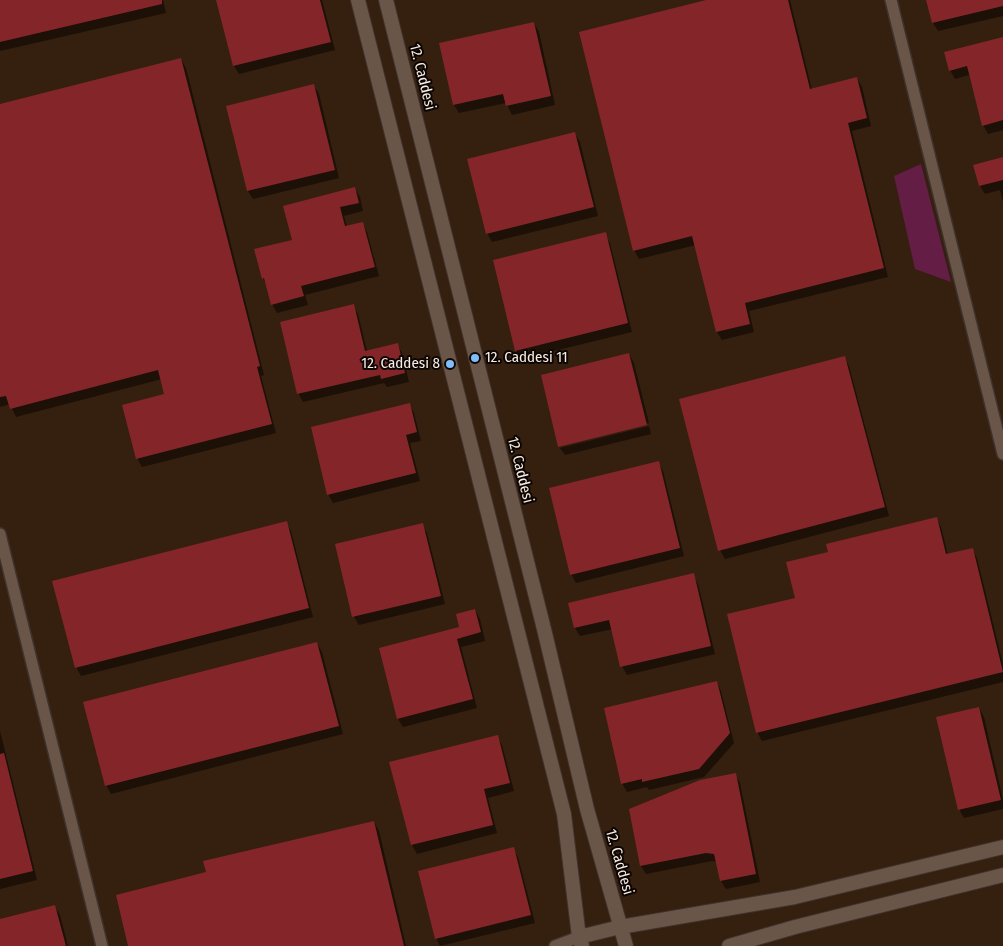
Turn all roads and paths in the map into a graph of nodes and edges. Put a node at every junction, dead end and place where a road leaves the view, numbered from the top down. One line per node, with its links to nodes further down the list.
1 (358, 0): 9 (street)
2 (386, 0): 8 (street, 12. Caddesi)
3 (891, 0): 4 (street)
4 (1003, 454)
5 (0, 534): 10 (street)
6 (1003, 847): 8 (street)
7 (1003, 875): 13 (street)
8 (620, 927): 9 (street); 12 (street, 12. Caddesi)
9 (580, 941): 11 (street)
10 (102, 946)
11 (555, 946)
12 (626, 946)
13 (729, 946)

